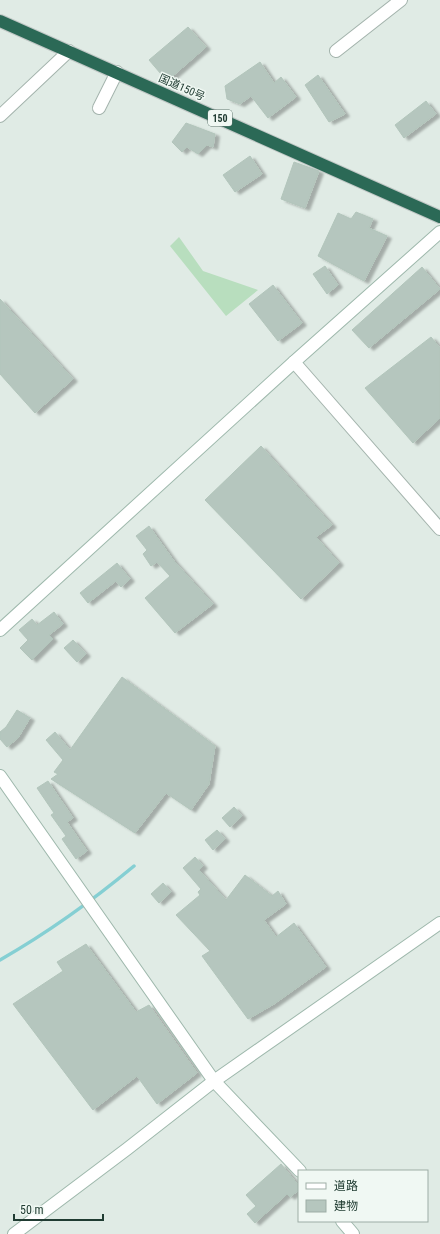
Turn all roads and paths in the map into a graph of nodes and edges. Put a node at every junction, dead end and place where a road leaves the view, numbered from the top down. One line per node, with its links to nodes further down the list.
1 (401, 0): 4 (street)
2 (0, 21): 3 (highway, 国道150号 / 150)
3 (69, 51): 5 (highway, 国道150号 / 150); 7 (street)
4 (336, 51)
5 (117, 72): 6 (street); 8 (highway, 国道150号 / 150)
6 (99, 108)
7 (0, 116)
8 (440, 217)
9 (440, 232): 10 (street)
10 (294, 362): 11 (street); 12 (street)
11 (440, 529)
12 (0, 630)
13 (0, 776): 15 (street)
14 (440, 923): 15 (street)
15 (214, 1081): 16 (street); 18 (street)
16 (299, 1170)
17 (343, 1222): 19 (street)
18 (14, 1234)
19 (353, 1234)

